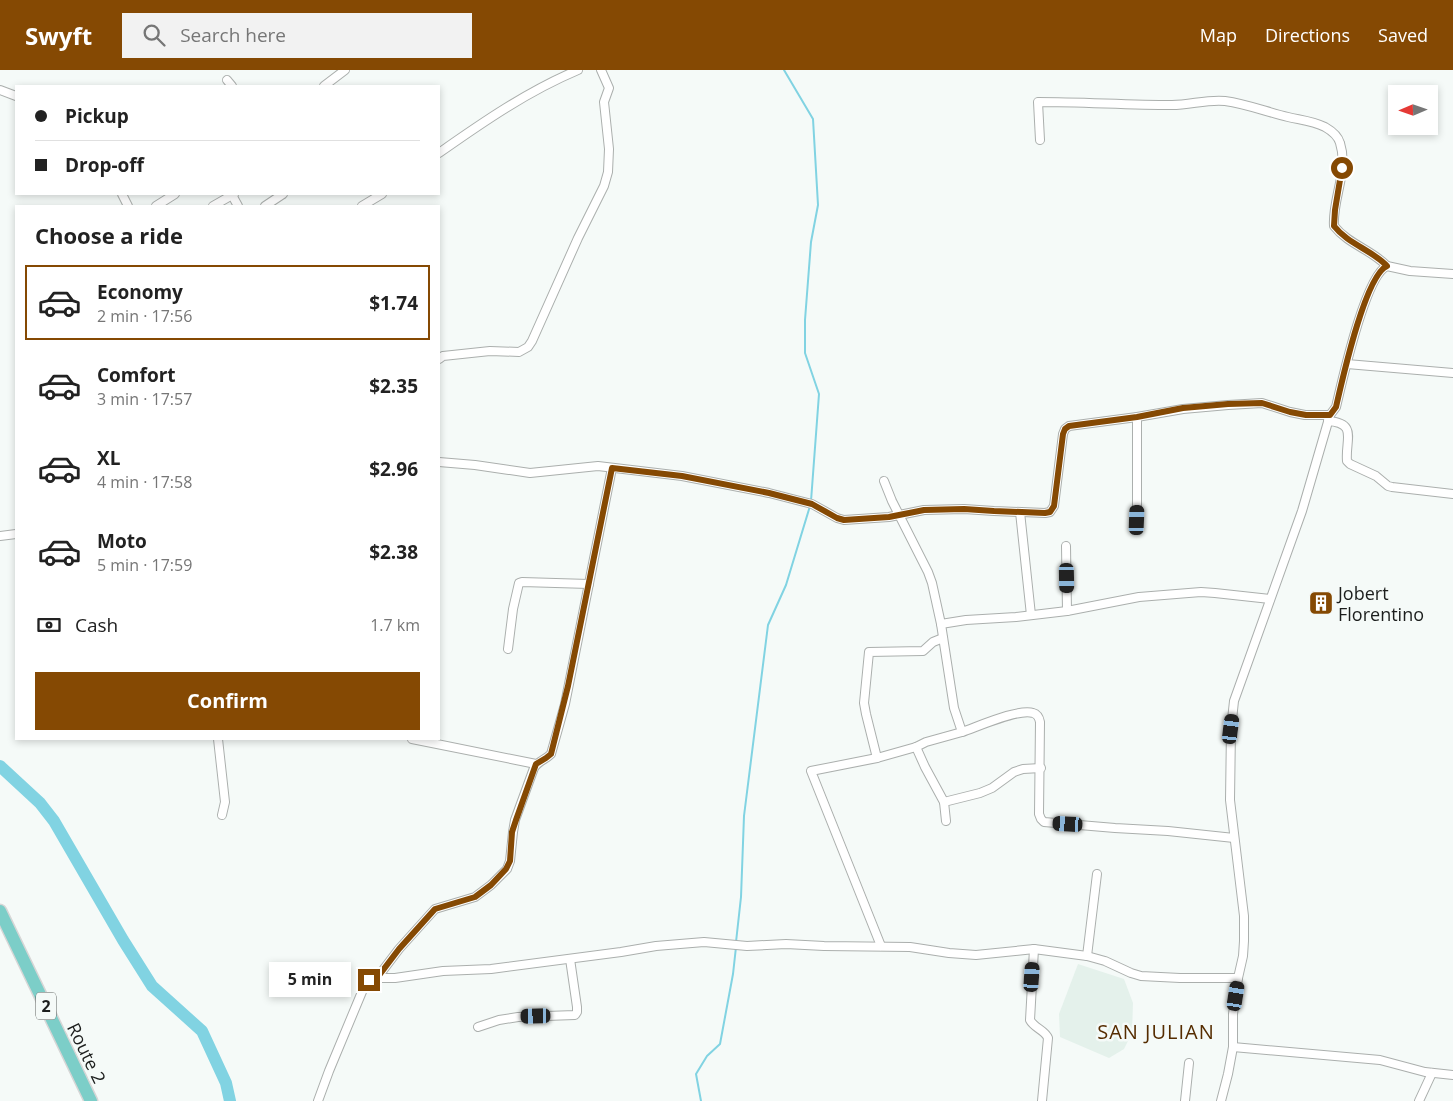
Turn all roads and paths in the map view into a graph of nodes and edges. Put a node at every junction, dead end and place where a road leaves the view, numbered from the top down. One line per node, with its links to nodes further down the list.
1 (345, 70): 5 (street)
2 (578, 70): 4 (street)
3 (601, 70): 20 (street)
4 (561, 74): 9 (street)
5 (325, 85)
6 (0, 90): 7 (street)
7 (15, 96)
8 (1040, 140): 18 (street)
9 (440, 152)
10 (173, 195): 15 (street)
11 (233, 195): 14 (street)
12 (282, 195): 16 (street)
13 (380, 195): 17 (street)
14 (217, 204)
15 (158, 205)
16 (266, 205)
17 (364, 205)
18 (1387, 266): 19 (street); 21 (street)
19 (1453, 274)
20 (440, 358)
21 (1347, 364): 22 (street); 24 (street)
22 (1453, 373)
23 (1137, 417): 24 (street); 29 (street); 31 (street)
24 (1329, 418): 28 (street); 36 (street)
25 (440, 462): 26 (street)
26 (612, 468): 30 (street); 35 (street)
27 (884, 480): 30 (street)
28 (1453, 494)
29 (1020, 512): 30 (street); 38 (street)
30 (899, 514): 39 (street)
31 (1137, 520)
32 (15, 534): 33 (street)
33 (0, 536)
34 (1066, 546): 37 (street)
35 (589, 584): 41 (street); 47 (street)
36 (1270, 599): 37 (street); 52 (street)
37 (1067, 610): 38 (street)
38 (1031, 616): 39 (street)
39 (941, 624): 40 (street)
40 (943, 638): 42 (street); 46 (street)
41 (508, 649)
42 (962, 732): 45 (street); 48 (street)
43 (218, 740): 50 (street)
44 (417, 740): 47 (street)
45 (916, 747): 46 (street); 49 (street)
46 (877, 758): 55 (street)
47 (536, 764): 59 (street)
48 (1041, 768): 49 (street); 52 (street)
49 (944, 802): 51 (street)
50 (222, 815)
51 (946, 822)
52 (1234, 838): 60 (street)
53 (1097, 874): 57 (street)
54 (0, 912): 66 (highway, Route 2 / 2)
55 (881, 946): 56 (street); 58 (street)
56 (1034, 949): 57 (street); 68 (street)
57 (1088, 956): 60 (street)
58 (570, 959): 59 (street); 61 (street)
59 (377, 978): 67 (street)
60 (1238, 978): 62 (street)
61 (478, 1028)
62 (1233, 1047): 64 (street); 70 (street)
63 (1189, 1063): 69 (street)
64 (1432, 1073): 65 (street); 71 (street)
65 (1453, 1075)
66 (91, 1101)
67 (318, 1101)
68 (1042, 1101)
69 (1185, 1101)
70 (1221, 1101)
71 (1419, 1101)

